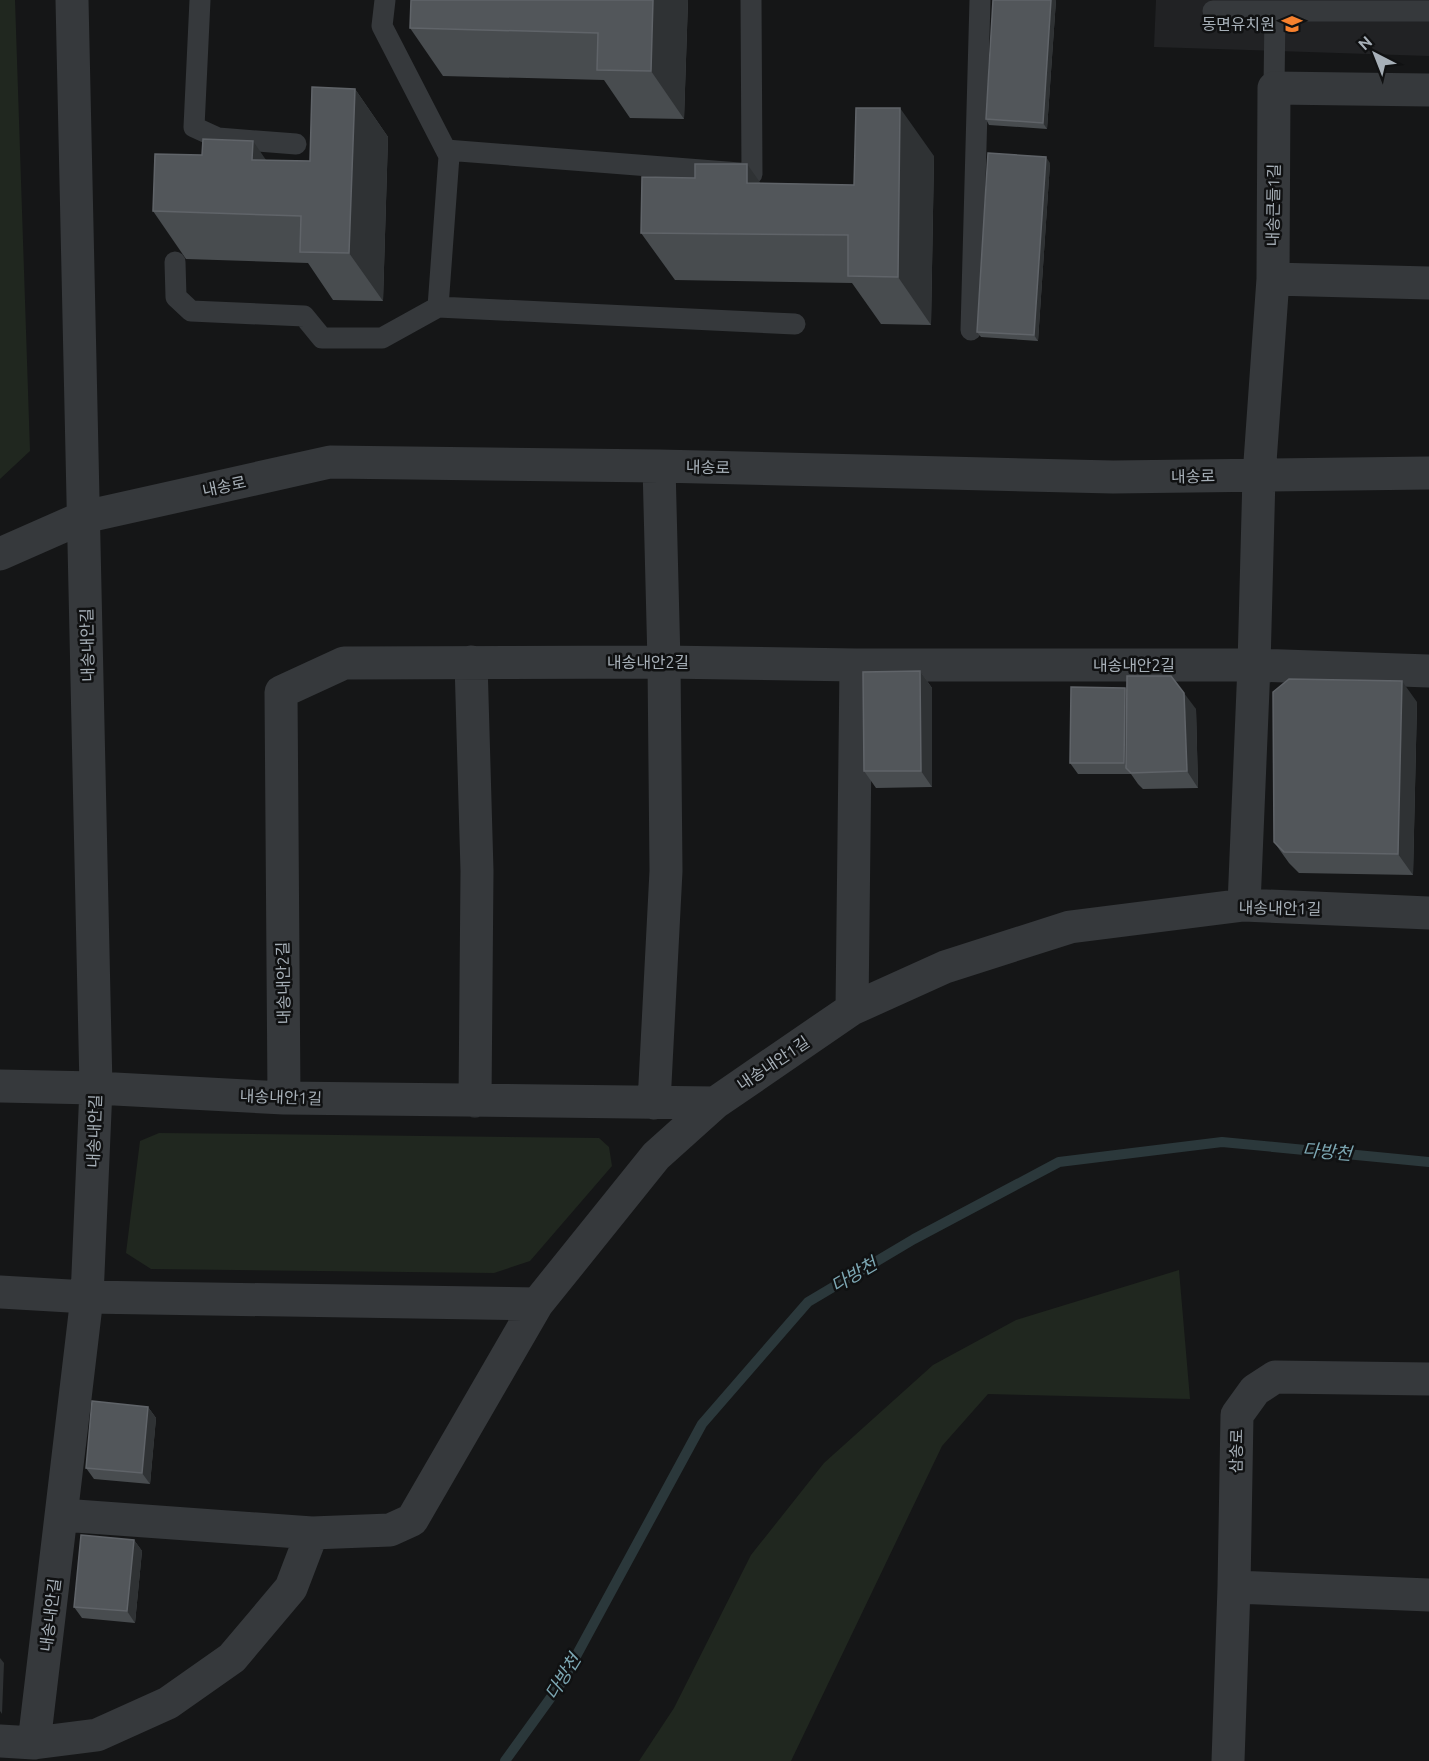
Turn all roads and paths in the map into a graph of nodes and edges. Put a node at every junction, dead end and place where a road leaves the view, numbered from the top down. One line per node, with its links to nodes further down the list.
1 (72, 0): 22 (street, 내송내안길)
2 (200, 0): 11 (lane)
3 (385, 0): 12 (lane)
4 (751, 0): 12 (lane)
5 (980, 0): 18 (lane)
6 (1213, 11): 7 (lane)
7 (1275, 11): 8 (lane); 9 (lane)
8 (1429, 11)
9 (1274, 88): 10 (street); 14 (street, 내송큰들1길)
10 (1429, 90)
11 (296, 144)
12 (446, 150): 16 (lane)
13 (175, 262): 16 (lane)
14 (1273, 279): 15 (street); 21 (street, 내송큰들1길)
15 (1429, 283)
16 (438, 307): 17 (lane)
17 (795, 324)
18 (971, 330)
19 (659, 466): 21 (street, 내송로); 22 (street, 내송로); 25 (street)
20 (1429, 473): 21 (street, 내송로)
21 (1259, 476): 27 (street, 내송큰들1길)
22 (84, 517): 23 (street, 내송로); 33 (street, 내송내안길)
23 (0, 554)
24 (471, 662): 25 (street, 내송내안2길); 34 (street, 내송내안2길); 35 (street)
25 (664, 662): 26 (street, 내송내안2길); 36 (street)
26 (856, 665): 27 (street, 내송내안2길); 31 (street)
27 (1254, 665): 28 (street, 내송내안2길); 29 (street, 내송큰들1길)
28 (1429, 671)
29 (1244, 905): 30 (street, 내송내안1길); 31 (street, 내송내안1길)
30 (1429, 913)
31 (852, 1009): 37 (street, 내송내안1길)
32 (0, 1086): 33 (street, 내송내안1길)
33 (96, 1088): 34 (street, 내송내안1길); 39 (street, 내송내안길)
34 (284, 1098): 35 (street, 내송내안1길)
35 (475, 1101): 36 (street, 내송내안1길)
36 (654, 1103): 37 (street, 내송내안1길)
37 (716, 1103): 40 (street)
38 (0, 1292): 39 (street)
39 (87, 1297): 40 (street); 42 (street, 내송내안길)
40 (537, 1304): 43 (street)
41 (1429, 1379): 44 (street, 삼송로)
42 (62, 1515): 43 (street); 47 (street, 내송내안길)
43 (312, 1533): 47 (street)
44 (1234, 1587): 45 (street); 48 (street, 삼송로)
45 (1429, 1595)
46 (0, 1741): 47 (street)
47 (34, 1743)
48 (1228, 1761)

